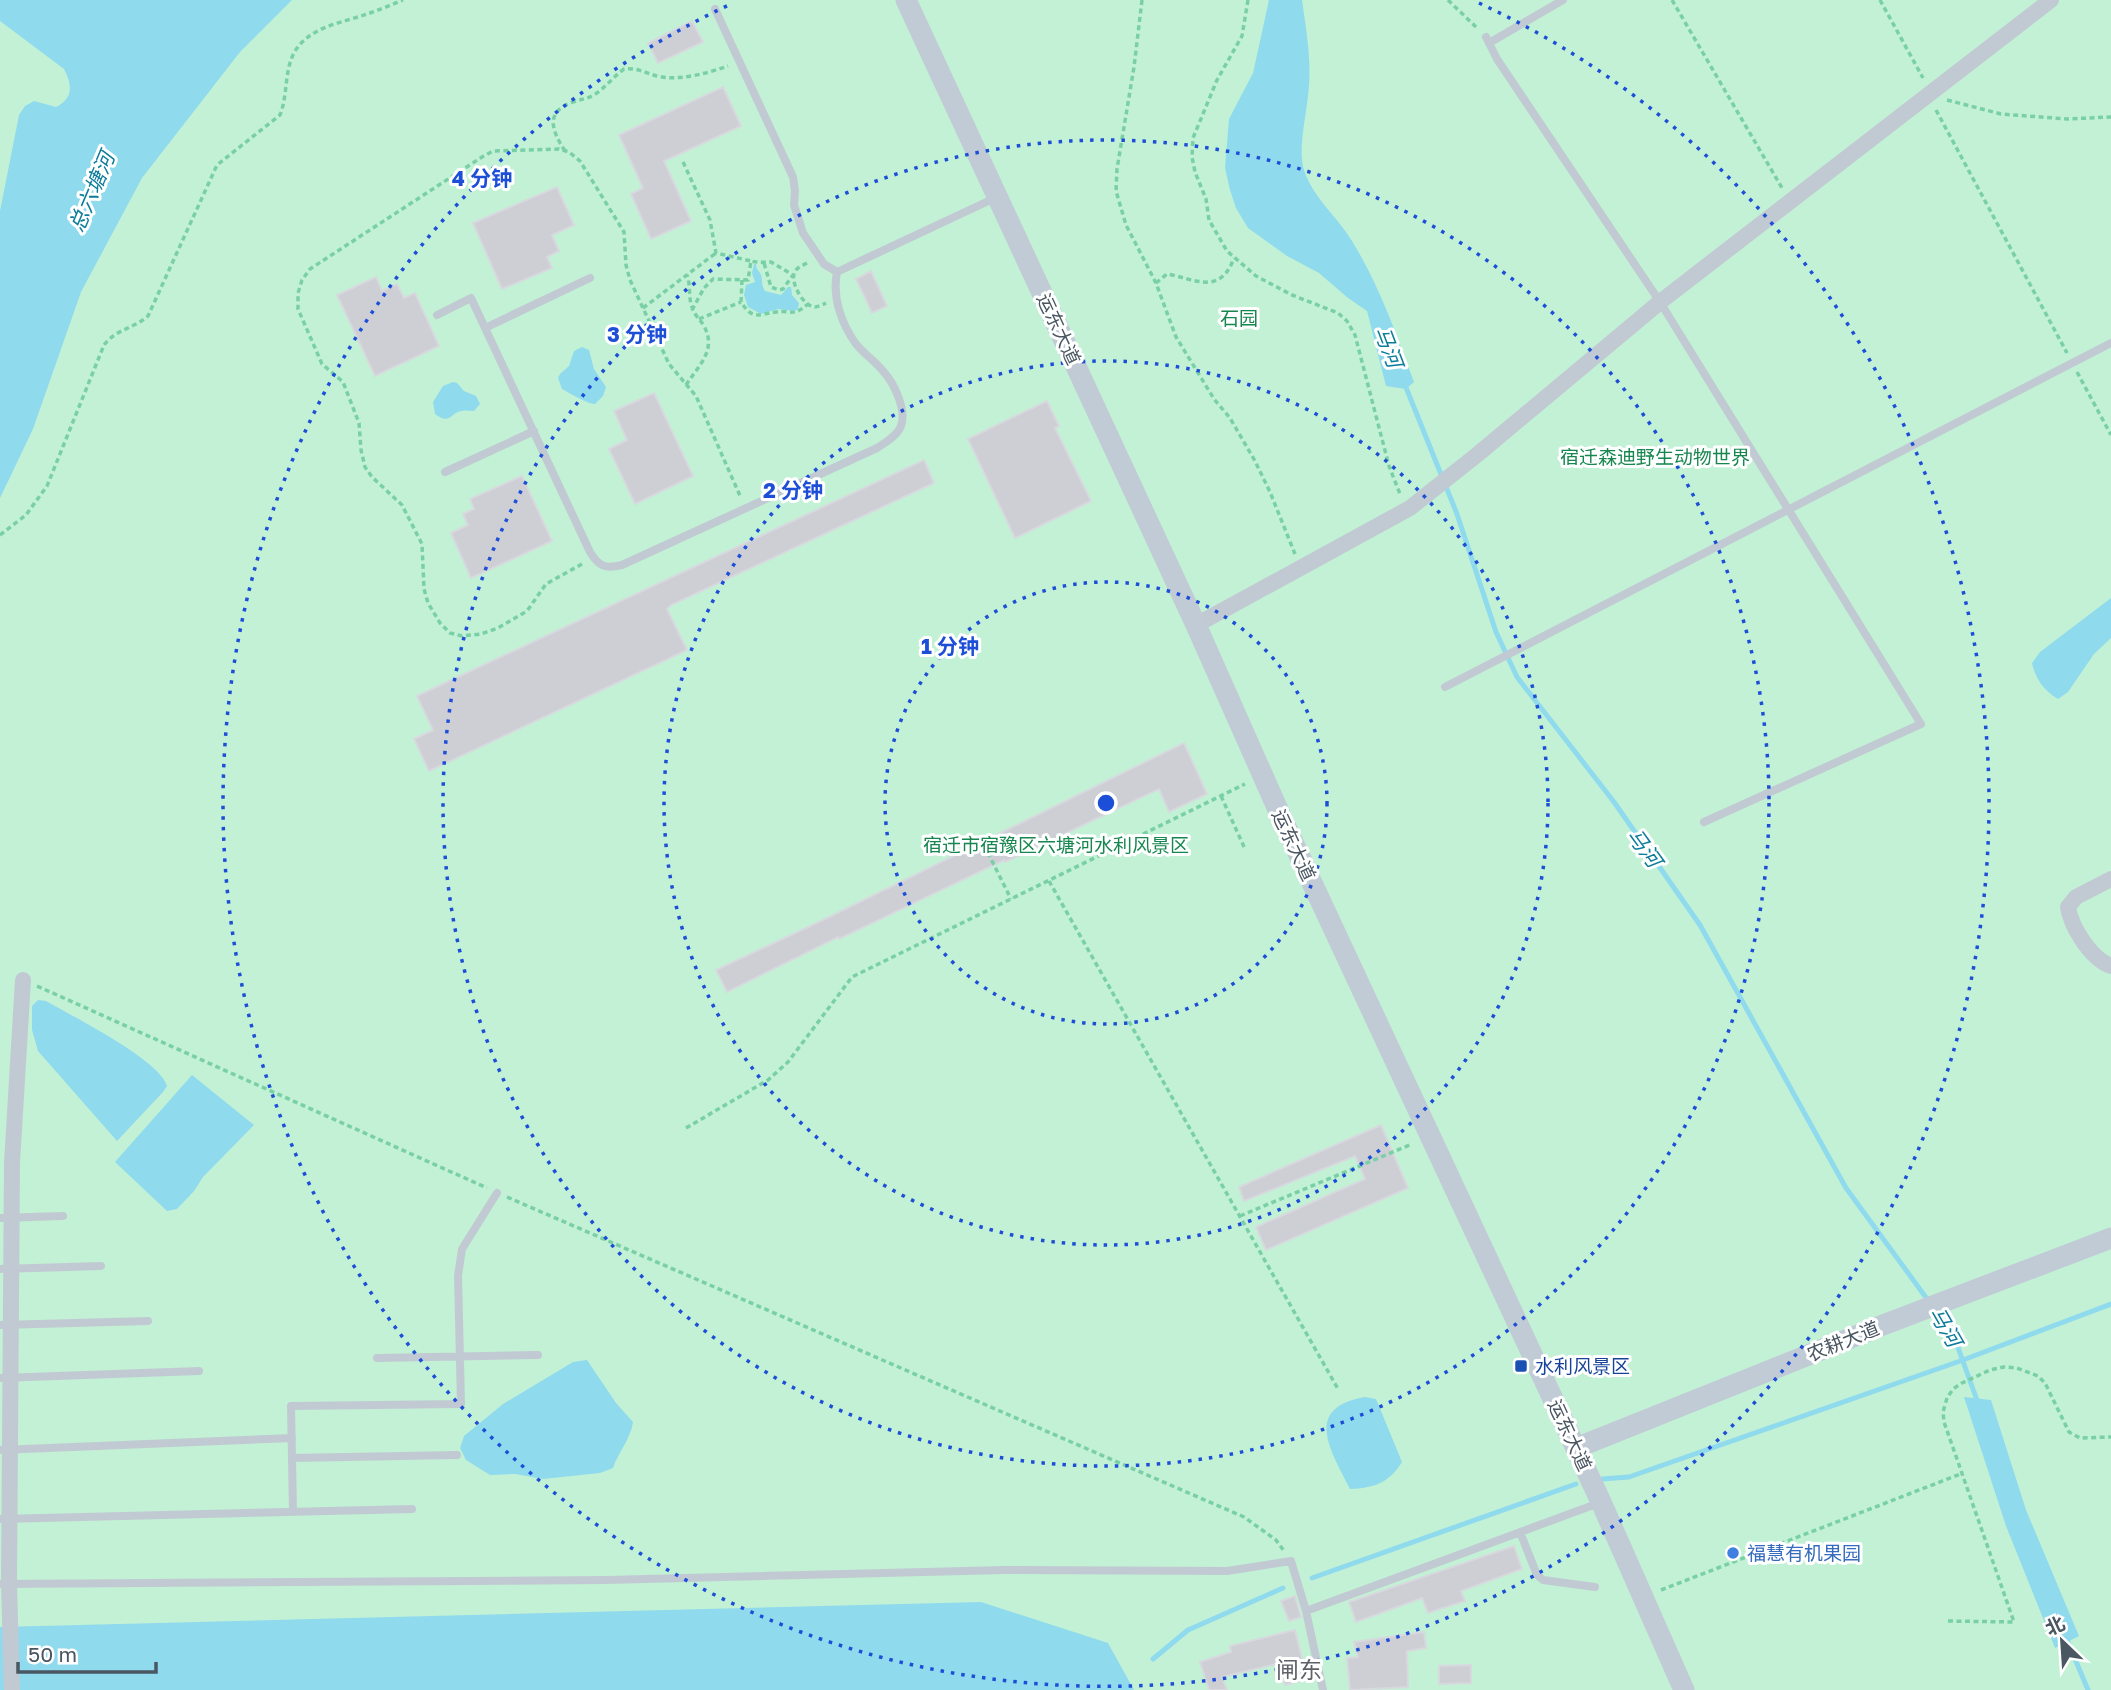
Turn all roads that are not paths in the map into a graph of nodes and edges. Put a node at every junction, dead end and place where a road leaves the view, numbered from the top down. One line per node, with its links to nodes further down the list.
1 (905, 0): 5 (main road, 运东大道)
2 (1563, 0): 8 (lane)
3 (2052, 0): 8 (street)
4 (715, 9): 6 (lane)
5 (997, 197): 6 (lane); 15 (main road, 运东大道)
6 (837, 272): 12 (lane)
7 (590, 278): 10 (lane)
8 (1660, 302): 14 (lane); 15 (street)
9 (437, 315): 10 (lane)
10 (485, 328): 12 (lane)
11 (2111, 343): 14 (lane)
12 (534, 431): 13 (lane)
13 (445, 472)
14 (1789, 510): 16 (lane); 17 (lane)
15 (1196, 625): 36 (main road, 运东大道)
16 (1445, 687)
17 (1704, 822)
18 (2111, 879): 19 (street)
19 (2111, 965)
20 (23, 980): 21 (street)
21 (6, 1164): 24 (street)
22 (497, 1193): 31 (lane)
23 (63, 1216): 24 (lane)
24 (6, 1217): 27 (street)
25 (2111, 1238): 36 (main road, 农耕大道)
26 (101, 1266): 27 (lane)
27 (6, 1269): 29 (street)
28 (148, 1321): 29 (lane)
29 (5, 1325): 34 (street)
30 (538, 1355): 31 (lane)
31 (460, 1356): 32 (lane); 35 (lane)
32 (377, 1357)
33 (199, 1371): 34 (lane)
34 (5, 1378): 37 (street)
35 (292, 1438): 37 (lane); 39 (lane)
36 (1576, 1448): 40 (main road, 运东大道)
37 (5, 1449): 43 (street)
38 (457, 1455): 39 (lane)
39 (292, 1458): 42 (lane)
40 (1601, 1502): 44 (lane); 50 (main road, 运东大道)
41 (412, 1508): 42 (lane)
42 (293, 1511): 43 (lane)
43 (5, 1518): 45 (street)
44 (1520, 1532): 46 (lane); 47 (lane)
45 (4, 1584): 47 (lane); 48 (street)
46 (1595, 1587)
47 (1306, 1611): 49 (lane)
48 (12, 1690)
49 (1323, 1690)
50 (1684, 1690)

